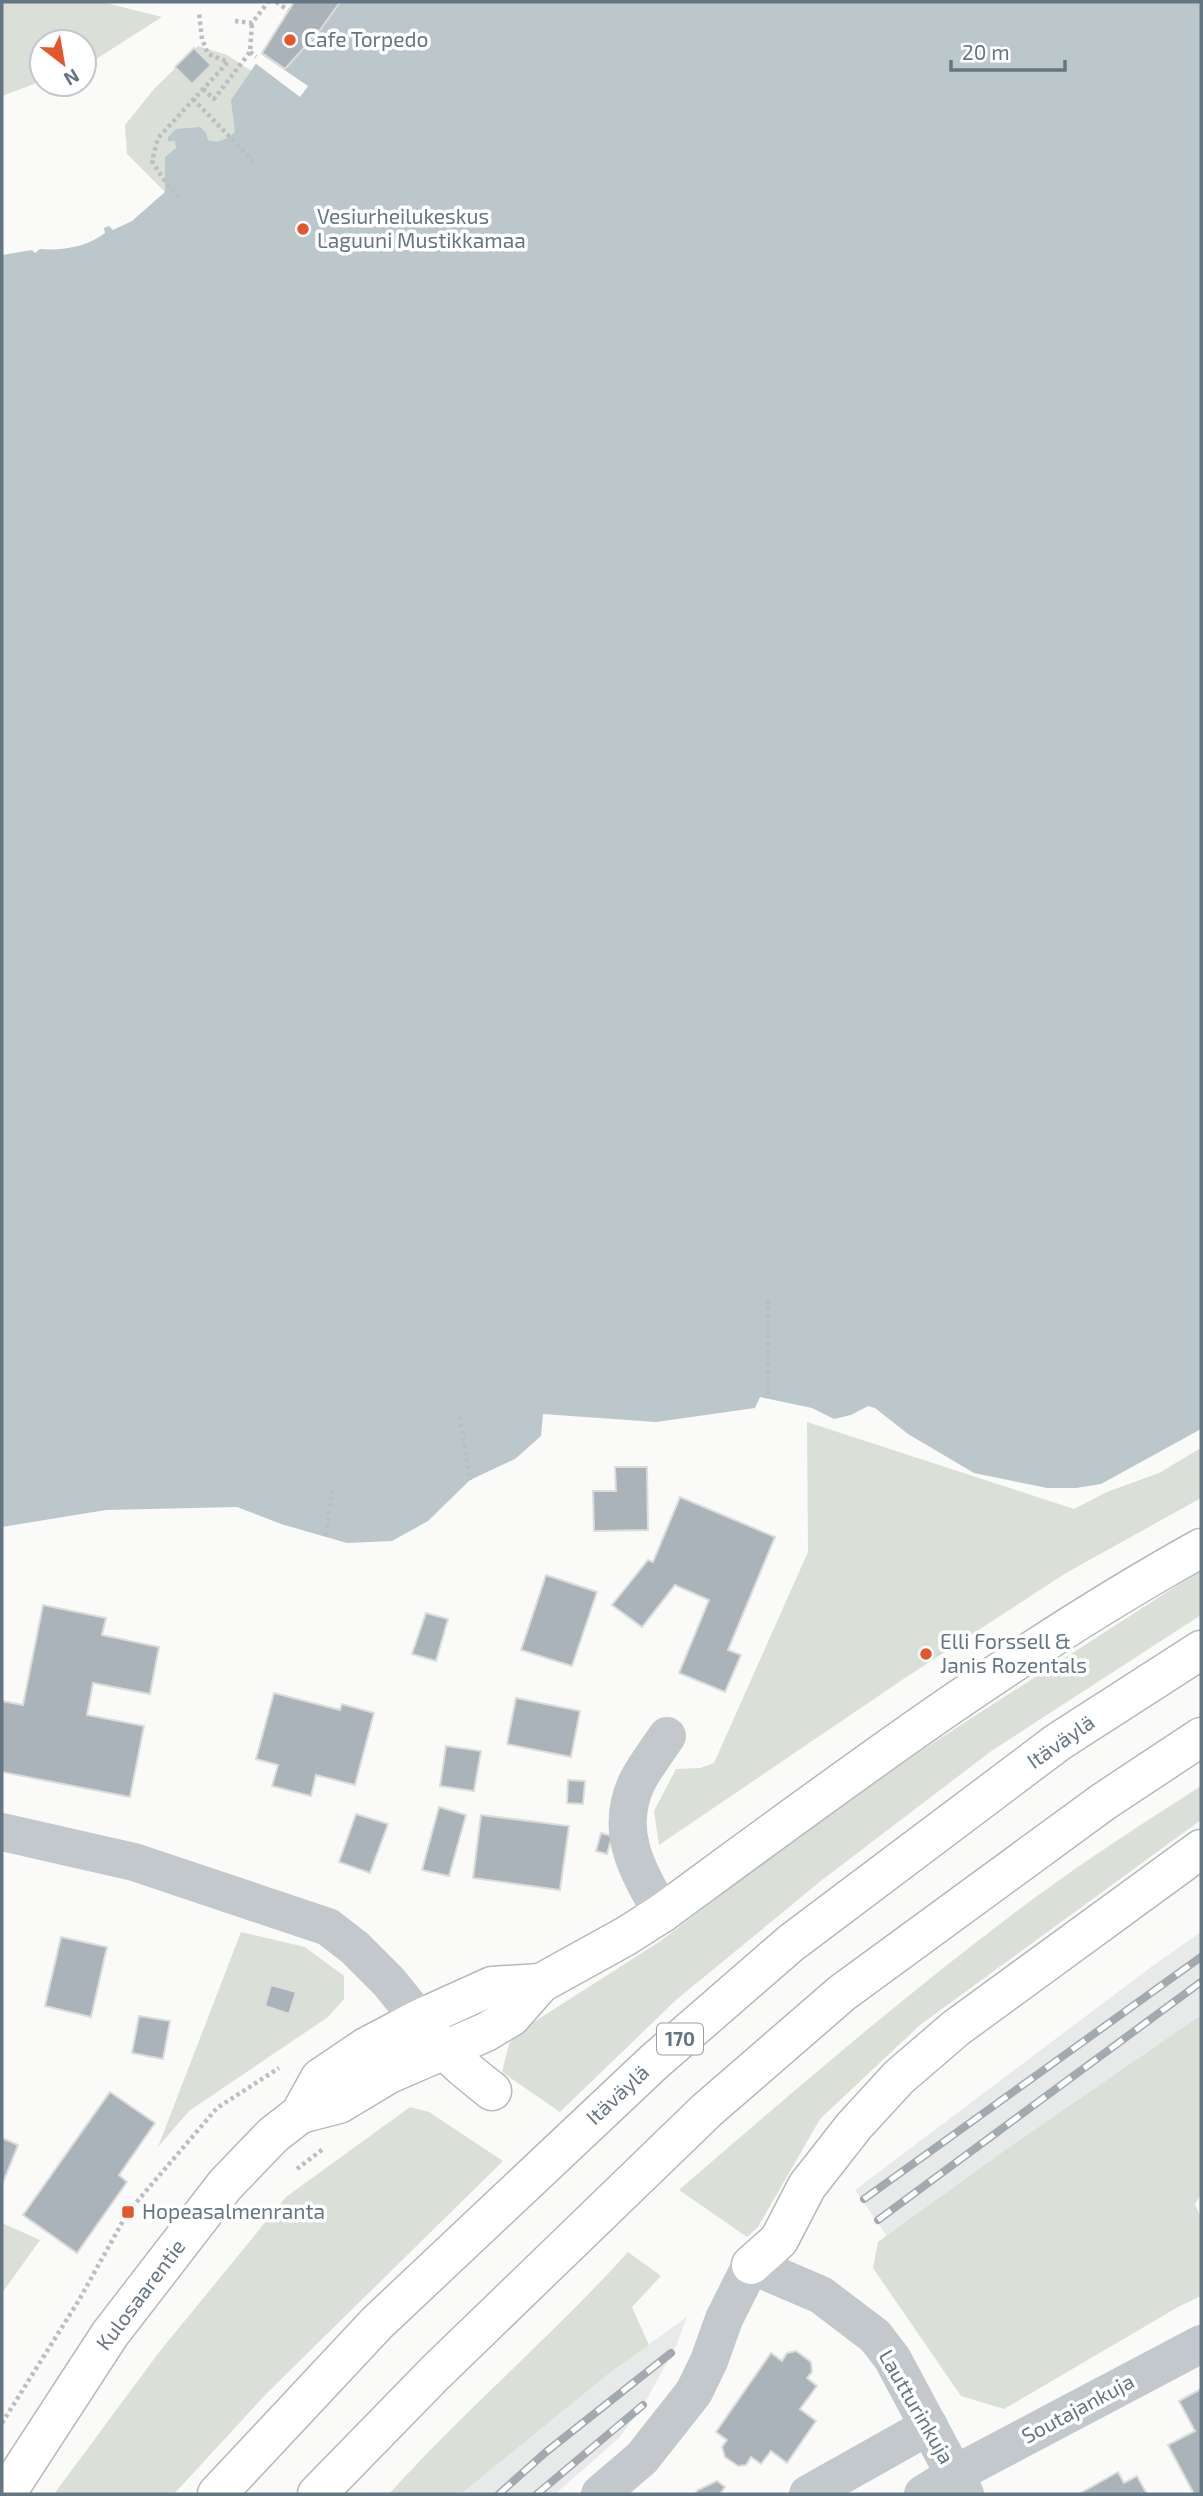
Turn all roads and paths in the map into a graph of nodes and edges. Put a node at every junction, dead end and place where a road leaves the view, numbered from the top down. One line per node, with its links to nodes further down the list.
1 (268, 2): 6 (path)
2 (277, 2): 3 (path)
3 (288, 10)
4 (199, 13): 9 (path)
5 (234, 21): 6 (path)
6 (252, 23): 7 (path)
7 (250, 52): 8 (path); 9 (path)
8 (256, 58)
9 (203, 89): 10 (path)
10 (193, 99): 11 (path); 12 (path)
11 (253, 162)
12 (179, 197)
13 (768, 1300): 14 (path)
14 (768, 1398)
15 (460, 1417): 16 (path)
16 (470, 1480)
17 (332, 1488): 18 (path)
18 (327, 1535)
19 (1201, 1548): 25 (main road, Kulosaarentie)
20 (1201, 1650): 40 (main road, Itäväylä / 170)
21 (667, 1736): 25 (street)
22 (1201, 1737): 41 (main road)
23 (2, 1832): 27 (street)
24 (1201, 1849): 34 (main road)
25 (662, 1913): 26 (main road, Kulosaarentie)
26 (541, 1983): 27 (main road, Kulosaarentie); 28 (main road, Kulosaarentie)
27 (419, 2020): 28 (main road); 31 (main road, Kulosaarentie)
28 (444, 2051): 30 (main road); 31 (main road, Kulosaarentie)
29 (285, 2064): 36 (path)
30 (492, 2091)
31 (300, 2115): 39 (main road, Kulosaarentie)
32 (327, 2146): 33 (path)
33 (296, 2170)
34 (740, 2260): 37 (street, Lautturinkuja); 42 (street)
35 (1201, 2344): 38 (street, Soutajankuja)
36 (2, 2423)
37 (929, 2426): 38 (street, Lautturinkuja); 43 (street)
38 (960, 2484): 44 (street, Soutajankuja)
39 (6, 2494)
40 (217, 2494)
41 (317, 2494)
42 (600, 2494)
43 (808, 2494)
44 (923, 2494)

